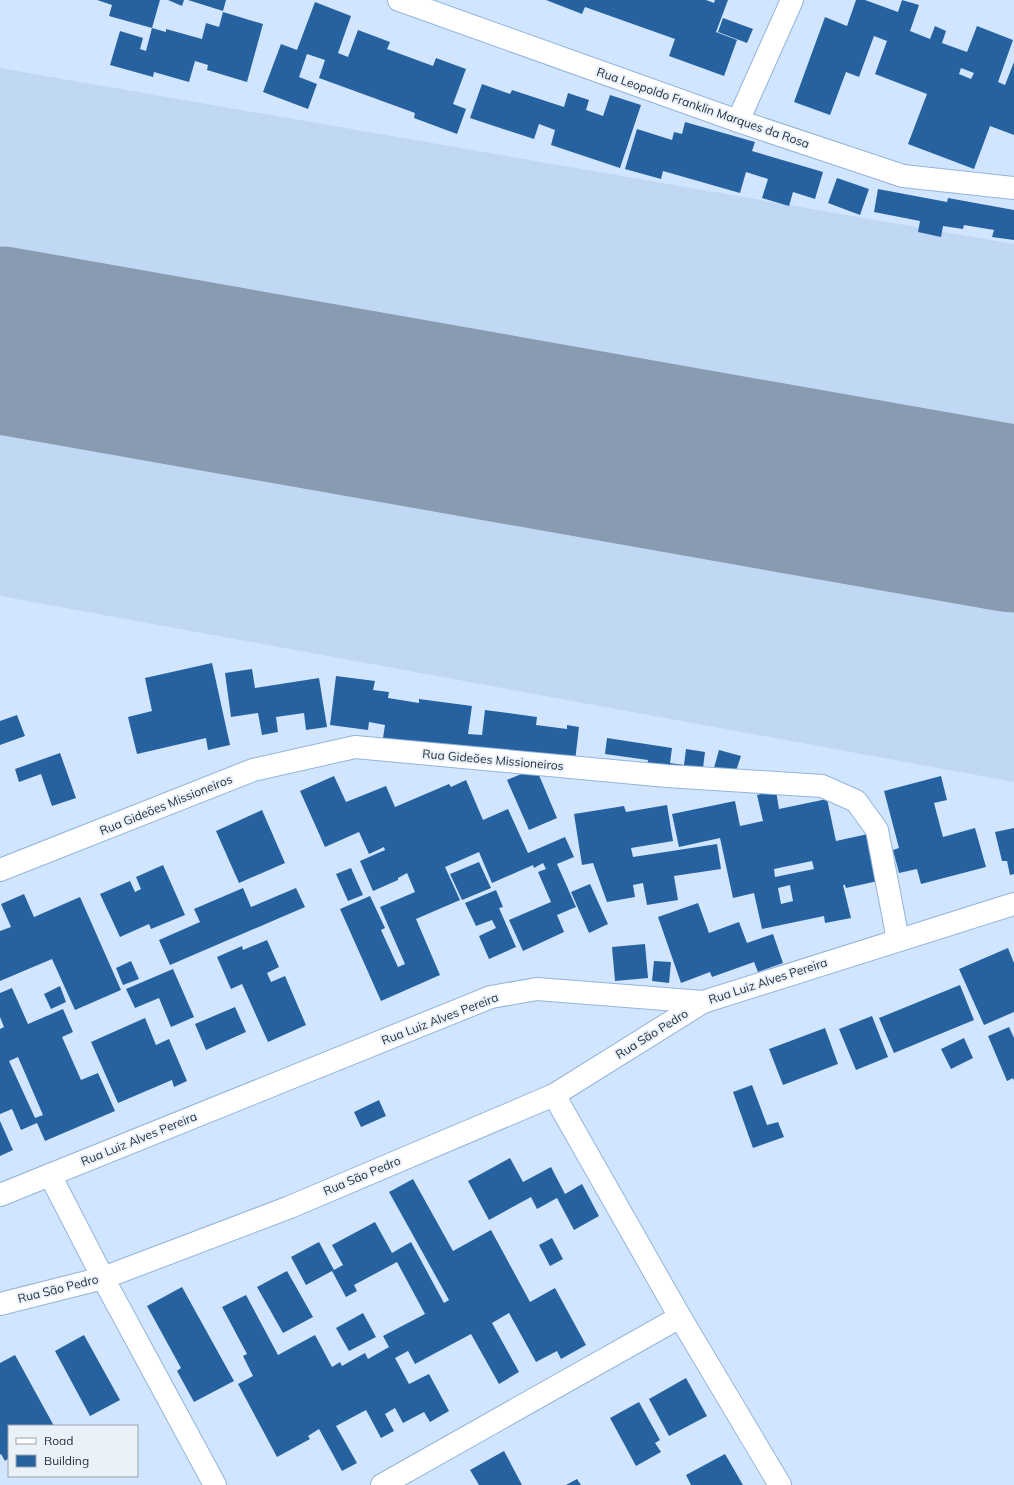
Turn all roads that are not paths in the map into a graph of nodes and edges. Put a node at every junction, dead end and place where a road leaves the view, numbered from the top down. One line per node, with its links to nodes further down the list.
1 (399, 0): 3 (street, Rua Leopoldo Franklin Marques da Rosa)
2 (792, 0): 3 (street)
3 (738, 121): 4 (street, Rua Leopoldo Franklin Marques da Rosa)
4 (1014, 188)
5 (0, 870): 7 (street, Rua Gideões Missioneiros)
6 (1014, 904): 7 (street, Rua Luiz Alves Pereira)
7 (898, 940): 8 (street, Rua Luiz Alves Pereira)
8 (703, 1002): 9 (street, Rua São Pedro); 10 (street, Rua Luiz Alves Pereira)
9 (554, 1095): 12 (street, Rua São Pedro); 14 (street)
10 (50, 1175): 11 (street, Rua Luiz Alves Pereira); 12 (street)
11 (0, 1195)
12 (102, 1278): 13 (street, Rua São Pedro); 15 (street)
13 (0, 1304)
14 (680, 1317): 16 (street); 17 (street)
15 (215, 1485)
16 (382, 1485)
17 (780, 1485)

